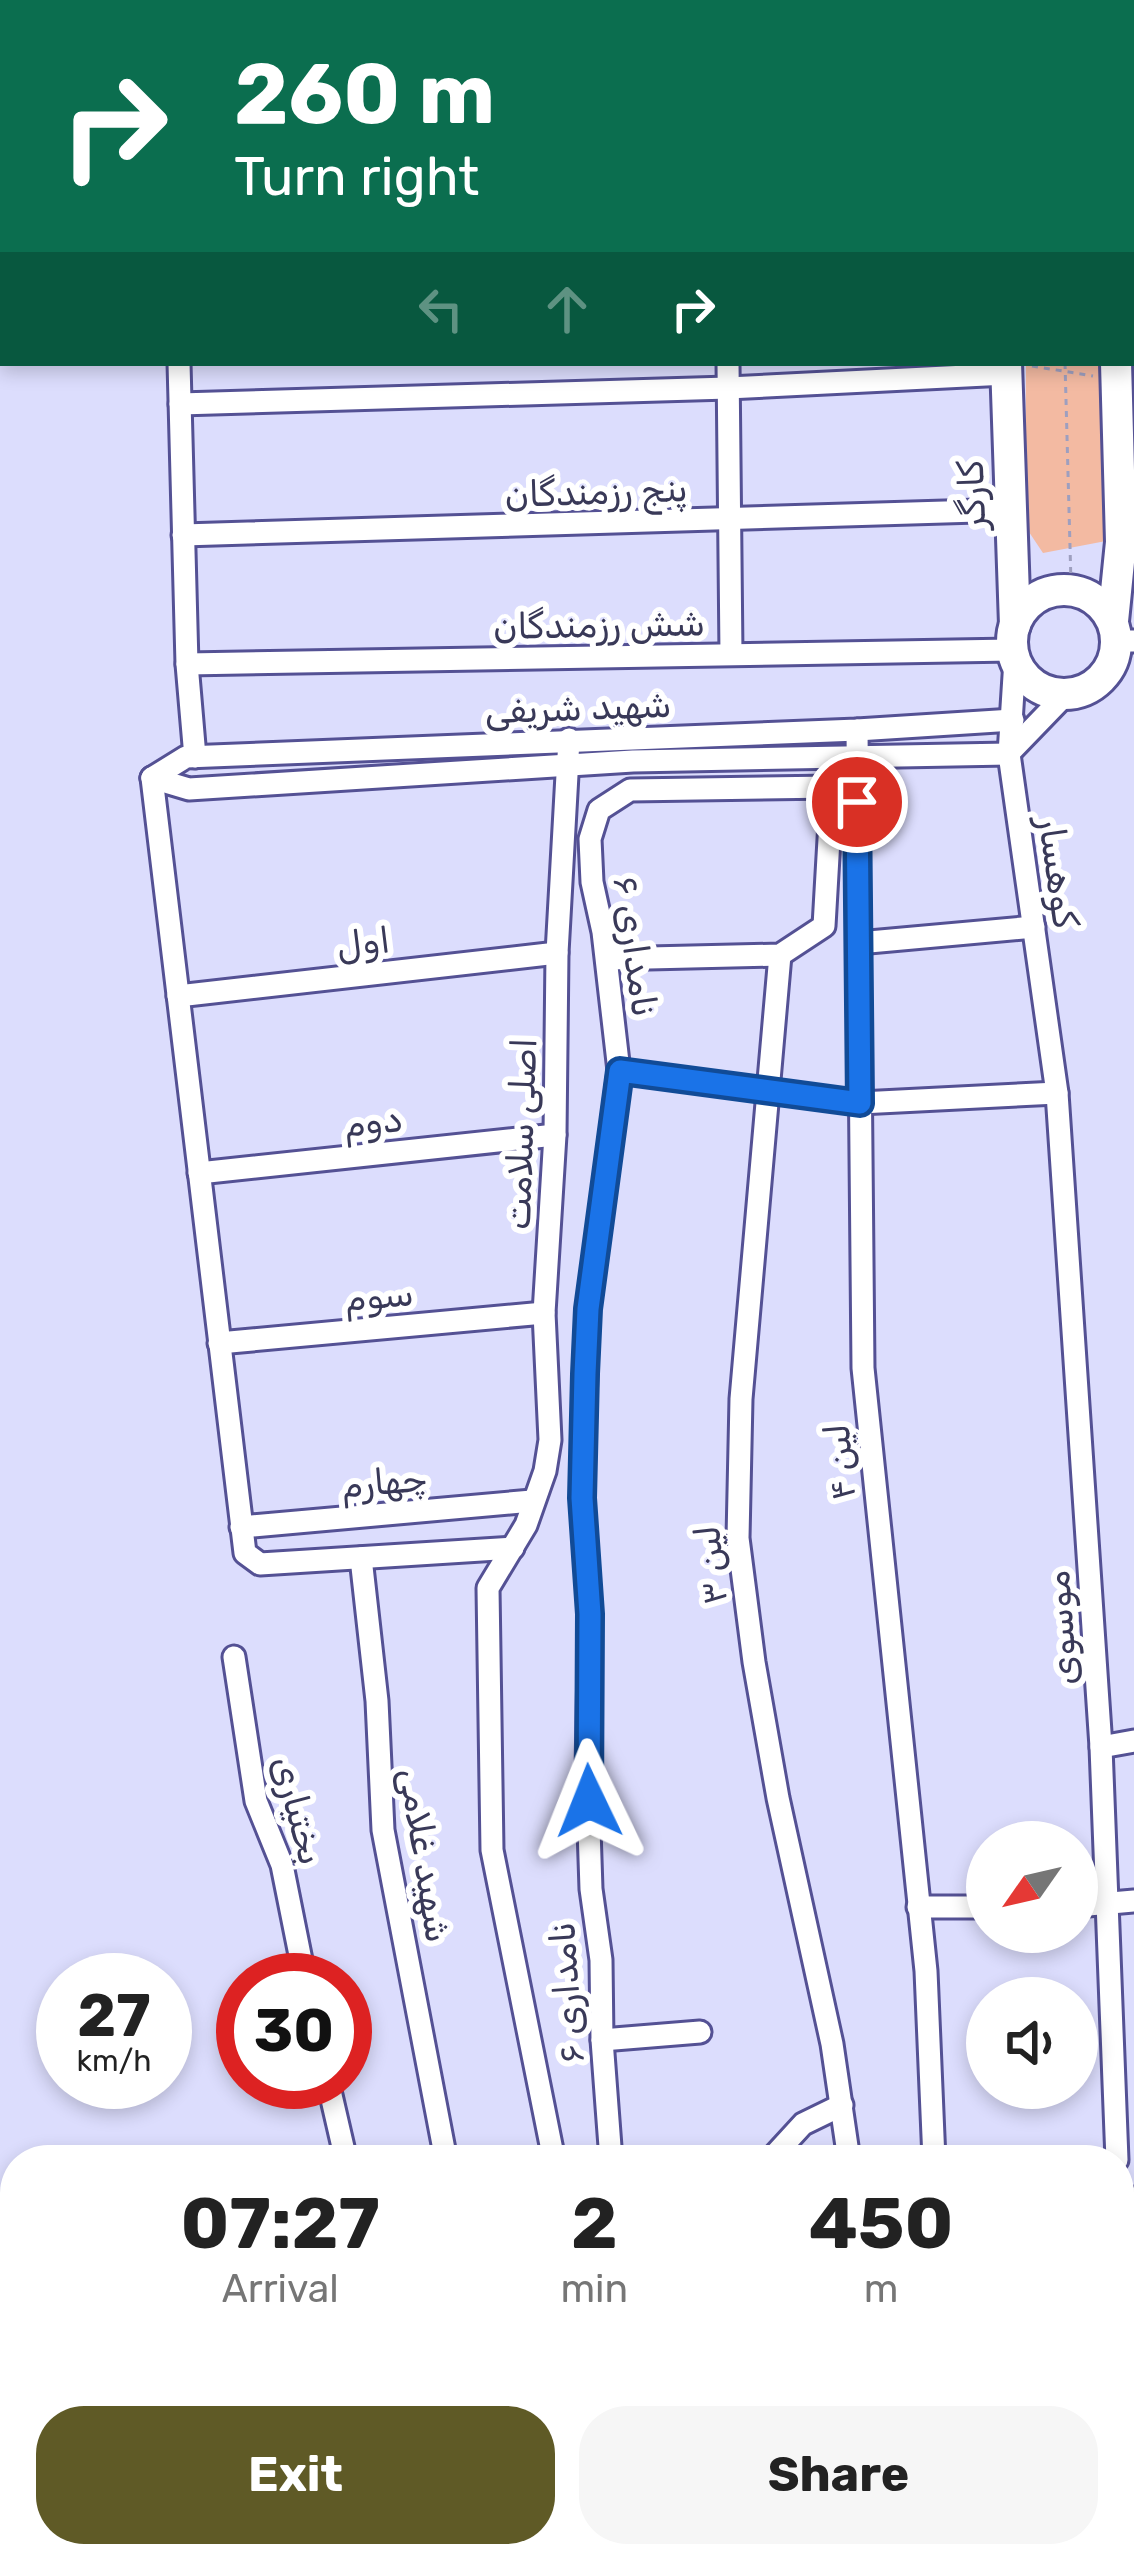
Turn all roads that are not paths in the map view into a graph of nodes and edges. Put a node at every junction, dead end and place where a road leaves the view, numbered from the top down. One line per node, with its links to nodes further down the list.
1 (179, 366): 6 (street)
2 (728, 366): 5 (street)
3 (1122, 366): 9 (street)
4 (1006, 368): 5 (street); 7 (street, کارگر)
5 (728, 388): 6 (street); 8 (street)
6 (180, 404): 10 (street)
7 (1011, 510): 8 (street, پنج رزمندگان); 11 (street, کارگر)
8 (730, 520): 10 (street, پنج رزمندگان); 14 (street)
9 (1125, 524): 11 (street); 13 (street)
10 (182, 535): 15 (street)
11 (1012, 548): 12 (street, کارگر)
12 (1014, 645): 13 (street); 14 (street, شش رزمندگان); 16 (street); 17 (street, کوهسار)
13 (1123, 650): 16 (street)
14 (731, 654): 15 (street, شش رزمندگان)
15 (188, 664): 22 (street)
16 (1066, 694): 20 (street)
17 (1012, 720): 18 (street, شهید شریفی); 20 (street, کوهسار)
18 (856, 730): 19 (street, شهید شریفی); 21 (street, لین ۴)
19 (569, 740): 22 (street, شهید شریفی); 23 (street, اصلی سلامت)
20 (1009, 754): 21 (street, شهید شریفی); 26 (street, کوهسار)
21 (856, 755): 23 (street, شهید شریفی); 25 (street); 27 (street, لین ۴)
22 (195, 757): 24 (street, شهید شریفی)
23 (570, 766): 24 (street, شهید شریفی); 28 (street, اصلی سلامت)
24 (152, 778): 31 (street)
25 (832, 787): 29 (street); 30 (street, نامداری ۶)
26 (1034, 926): 27 (street); 34 (street, کوهسار)
27 (859, 943): 35 (street, لین ۴)
28 (557, 953): 31 (street, اول); 36 (street, اصلی سلامت)
29 (780, 956): 30 (street); 33 (street, لین ۳)
30 (607, 959): 32 (street, نامداری ۶)
31 (178, 996): 37 (street)
32 (620, 1071): 33 (street); 54 (street, نامداری ۶)
33 (766, 1093): 35 (street); 56 (street, لین ۳)
34 (1057, 1093): 35 (street); 46 (street, موسوی)
35 (860, 1103): 50 (street, لین ۴)
36 (555, 1135): 37 (street, دوم); 38 (street, اصلی سلامت)
37 (199, 1173): 39 (street)
38 (544, 1312): 39 (street, سوم); 40 (street, اصلی سلامت)
39 (219, 1342): 41 (street)
40 (532, 1501): 41 (street, چهارم); 42 (street, اصلی سلامت)
41 (241, 1527): 43 (street)
42 (513, 1548): 43 (street); 60 (street, اصلی سلامت)
43 (361, 1558): 59 (street, شهید غلامی)
44 (234, 1657): 52 (street, بختیاری)
45 (1134, 1741): 46 (street)
46 (1101, 1747): 49 (street, موسوی)
47 (1134, 1901): 49 (street)
48 (1098, 1906): 49 (street)
49 (1107, 1906): 55 (street, موسوی)
50 (918, 1907): 51 (street); 64 (street, لین ۴)
51 (966, 1907)
52 (300, 1953)
53 (700, 2032): 54 (street)
54 (602, 2040): 61 (street, نامداری ۶)
55 (1123, 2057): 65 (street, موسوی)
56 (842, 2105): 62 (street); 63 (street, لین ۳)
57 (332, 2109): 58 (street)
58 (342, 2145)
59 (443, 2145)
60 (551, 2145)
61 (610, 2145)
62 (783, 2145)
63 (847, 2145)
64 (933, 2145)
65 (1118, 2145)

